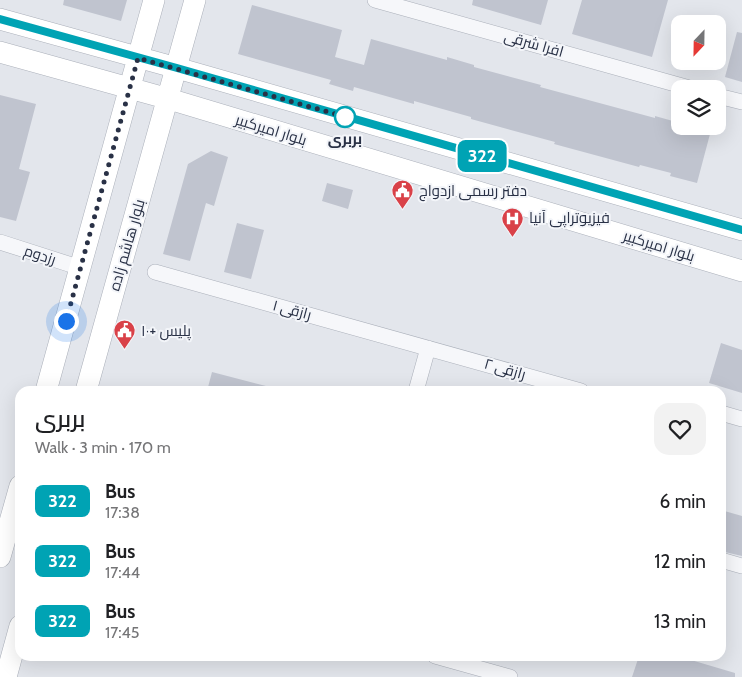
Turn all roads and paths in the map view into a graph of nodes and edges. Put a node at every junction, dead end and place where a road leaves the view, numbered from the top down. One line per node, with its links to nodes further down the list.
1 (154, 0): 6 (main road)
2 (195, 0): 7 (main road, بلوار هاشم زاده)
3 (375, 0): 8 (street, افرا شرقی)
4 (0, 19): 6 (main road)
5 (0, 52): 9 (main road, بلوار امیرکبیر)
6 (138, 58): 7 (main road); 9 (main road)
7 (177, 68): 11 (main road, بلوار هاشم زاده); 13 (main road)
8 (671, 83)
9 (131, 88): 11 (main road, بلوار امیرکبیر); 15 (main road)
10 (726, 98): 12 (street)
11 (169, 100): 16 (main road, بلوار امیرکبیر); 20 (main road, بلوار هاشم زاده)
12 (742, 102)
13 (742, 230)
14 (0, 242): 15 (street, رزدوم)
15 (81, 268): 19 (main road)
16 (742, 271)
17 (155, 272): 18 (street, رازقی ۱)
18 (428, 348): 21 (street); 22 (street, رازقی ۲)
19 (47, 386)
20 (87, 386)
21 (417, 386)
22 (563, 386)
23 (726, 414): 24 (street)
24 (742, 419)
25 (15, 498): 26 (main road)
26 (4, 526): 27 (main road)
27 (0, 557)
28 (726, 561): 29 (street)
29 (742, 566)
30 (15, 644): 32 (main road)
31 (453, 661): 33 (street)
32 (6, 677)
33 (510, 677)

